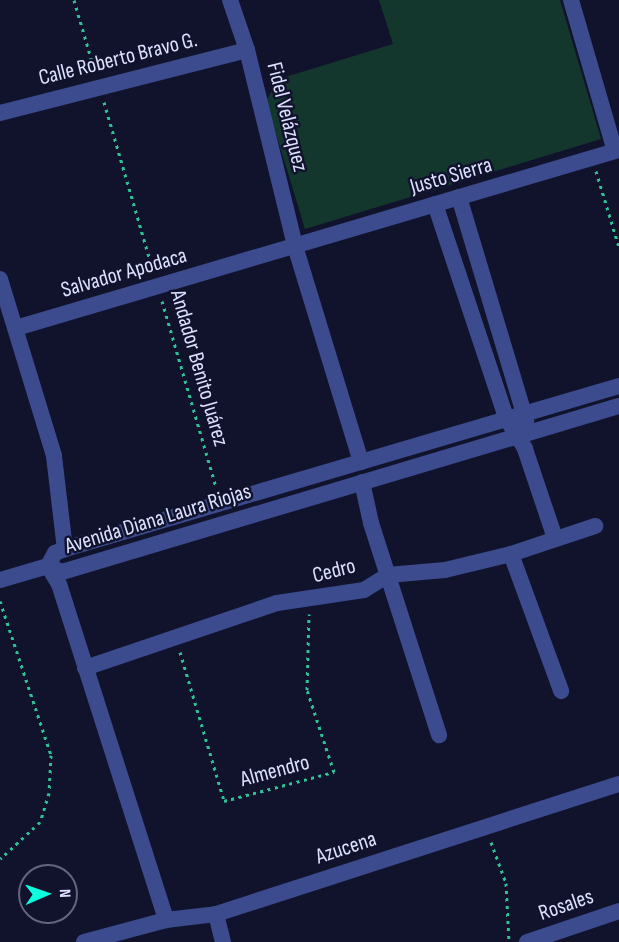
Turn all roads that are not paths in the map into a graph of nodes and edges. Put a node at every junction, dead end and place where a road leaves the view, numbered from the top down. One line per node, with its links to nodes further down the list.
1 (230, 0): 3 (street, Fidel Velázquez)
2 (576, 1): 5 (street)
3 (247, 50): 4 (street, Calle Roberto Bravo G.); 8 (street, Fidel Velázquez)
4 (0, 113)
5 (617, 151): 6 (street, Justo Sierra)
6 (459, 197): 7 (street, Justo Sierra); 13 (street)
7 (435, 204): 8 (street, Justo Sierra); 14 (street)
8 (295, 246): 10 (street, Salvador Apodaca); 16 (street, Fidel Velázquez)
9 (0, 279): 10 (street)
10 (15, 328): 20 (street)
11 (619, 386): 13 (street, Avenida Diana Laura Riojas)
12 (619, 406): 15 (street, Avenida Diana Laura Riojas)
13 (523, 412): 14 (street, Avenida Diana Laura Riojas); 15 (street)
14 (506, 418): 15 (street); 16 (street, Avenida Diana Laura Riojas)
15 (523, 440): 17 (street, Avenida Diana Laura Riojas); 19 (street)
16 (361, 462): 20 (street, Avenida Diana Laura Riojas)
17 (362, 482): 22 (street, Avenida Diana Laura Riojas); 23 (street)
18 (595, 526): 19 (street, Cedro)
19 (555, 538): 21 (street, Cedro)
20 (65, 549): 22 (street, Avenida Diana Laura Riojas)
21 (511, 554): 23 (street, Cedro); 26 (street)
22 (48, 566): 24 (street); 25 (street)
23 (388, 575): 25 (street, Cedro); 27 (street)
24 (0, 580)
25 (85, 668): 31 (street)
26 (561, 691)
27 (439, 735)
28 (619, 784): 30 (street, Azucena)
29 (619, 911): 34 (street, Rosales)
30 (216, 914): 31 (street, Azucena); 33 (street)
31 (166, 920): 32 (street, Azucena)
32 (84, 942)
33 (223, 942)
34 (527, 942)

